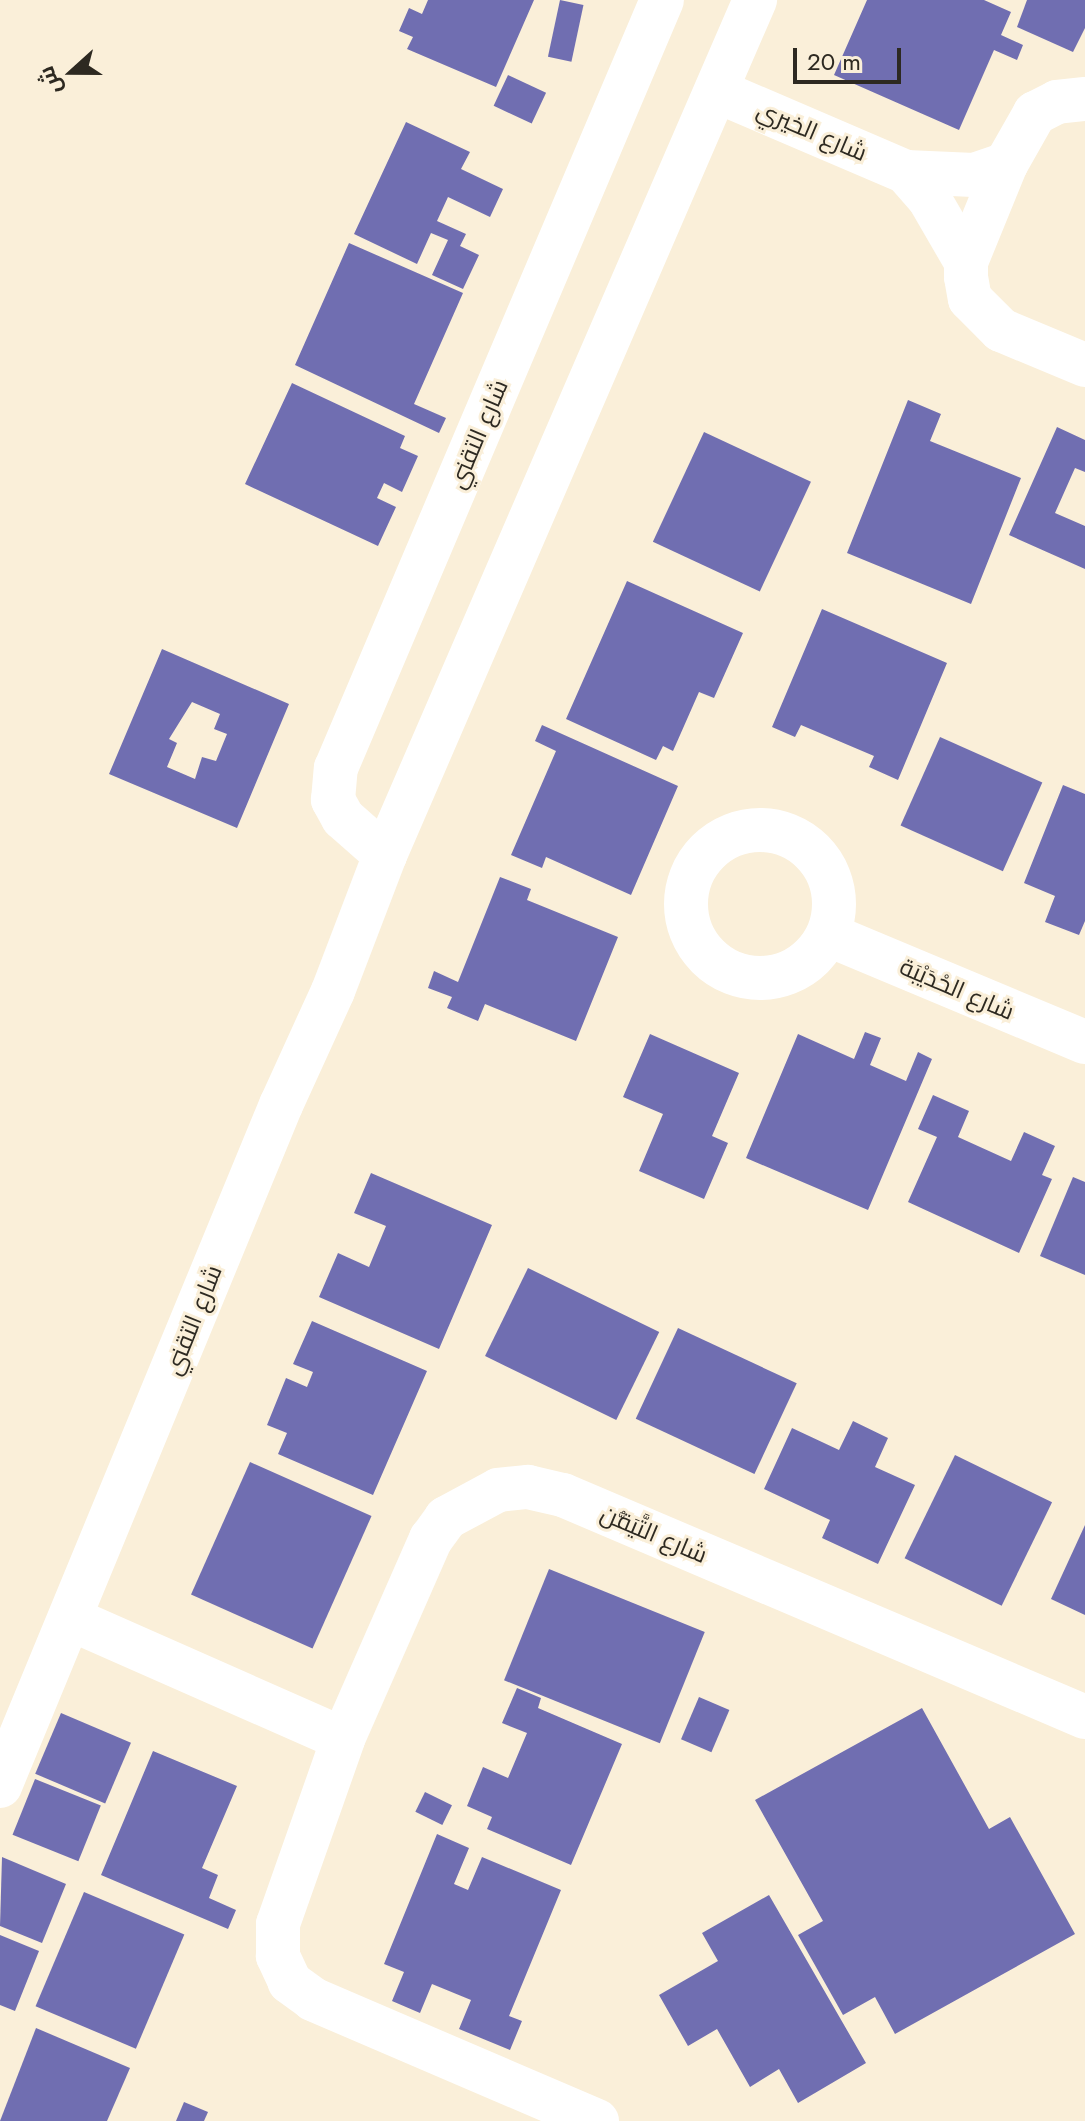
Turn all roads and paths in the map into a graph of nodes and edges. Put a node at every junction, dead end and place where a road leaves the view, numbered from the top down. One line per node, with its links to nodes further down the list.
1 (662, 0): 9 (street, شارع التقني)
2 (755, 0): 3 (street, شارع التقني)
3 (717, 91): 6 (street, شارع الخيري); 9 (street, شارع التقني)
4 (1085, 99): 5 (street)
5 (1006, 164): 6 (street, شارع الخيري); 7 (street)
6 (906, 172): 7 (street, شارع الخيري)
7 (966, 262): 8 (street, شارع الخيري)
8 (1085, 365)
9 (385, 855): 12 (street, شارع التقني)
10 (829, 935): 11 (street, شارع الحْدَيْبَة)
11 (1085, 1042)
12 (71, 1619): 14 (street); 15 (street, شارع التقني)
13 (1085, 1717): 14 (street, شارع التَّيَقُّن)
14 (343, 1739): 16 (street, شارع التَّيَقُّن)
15 (0, 1786)
16 (597, 2121)

